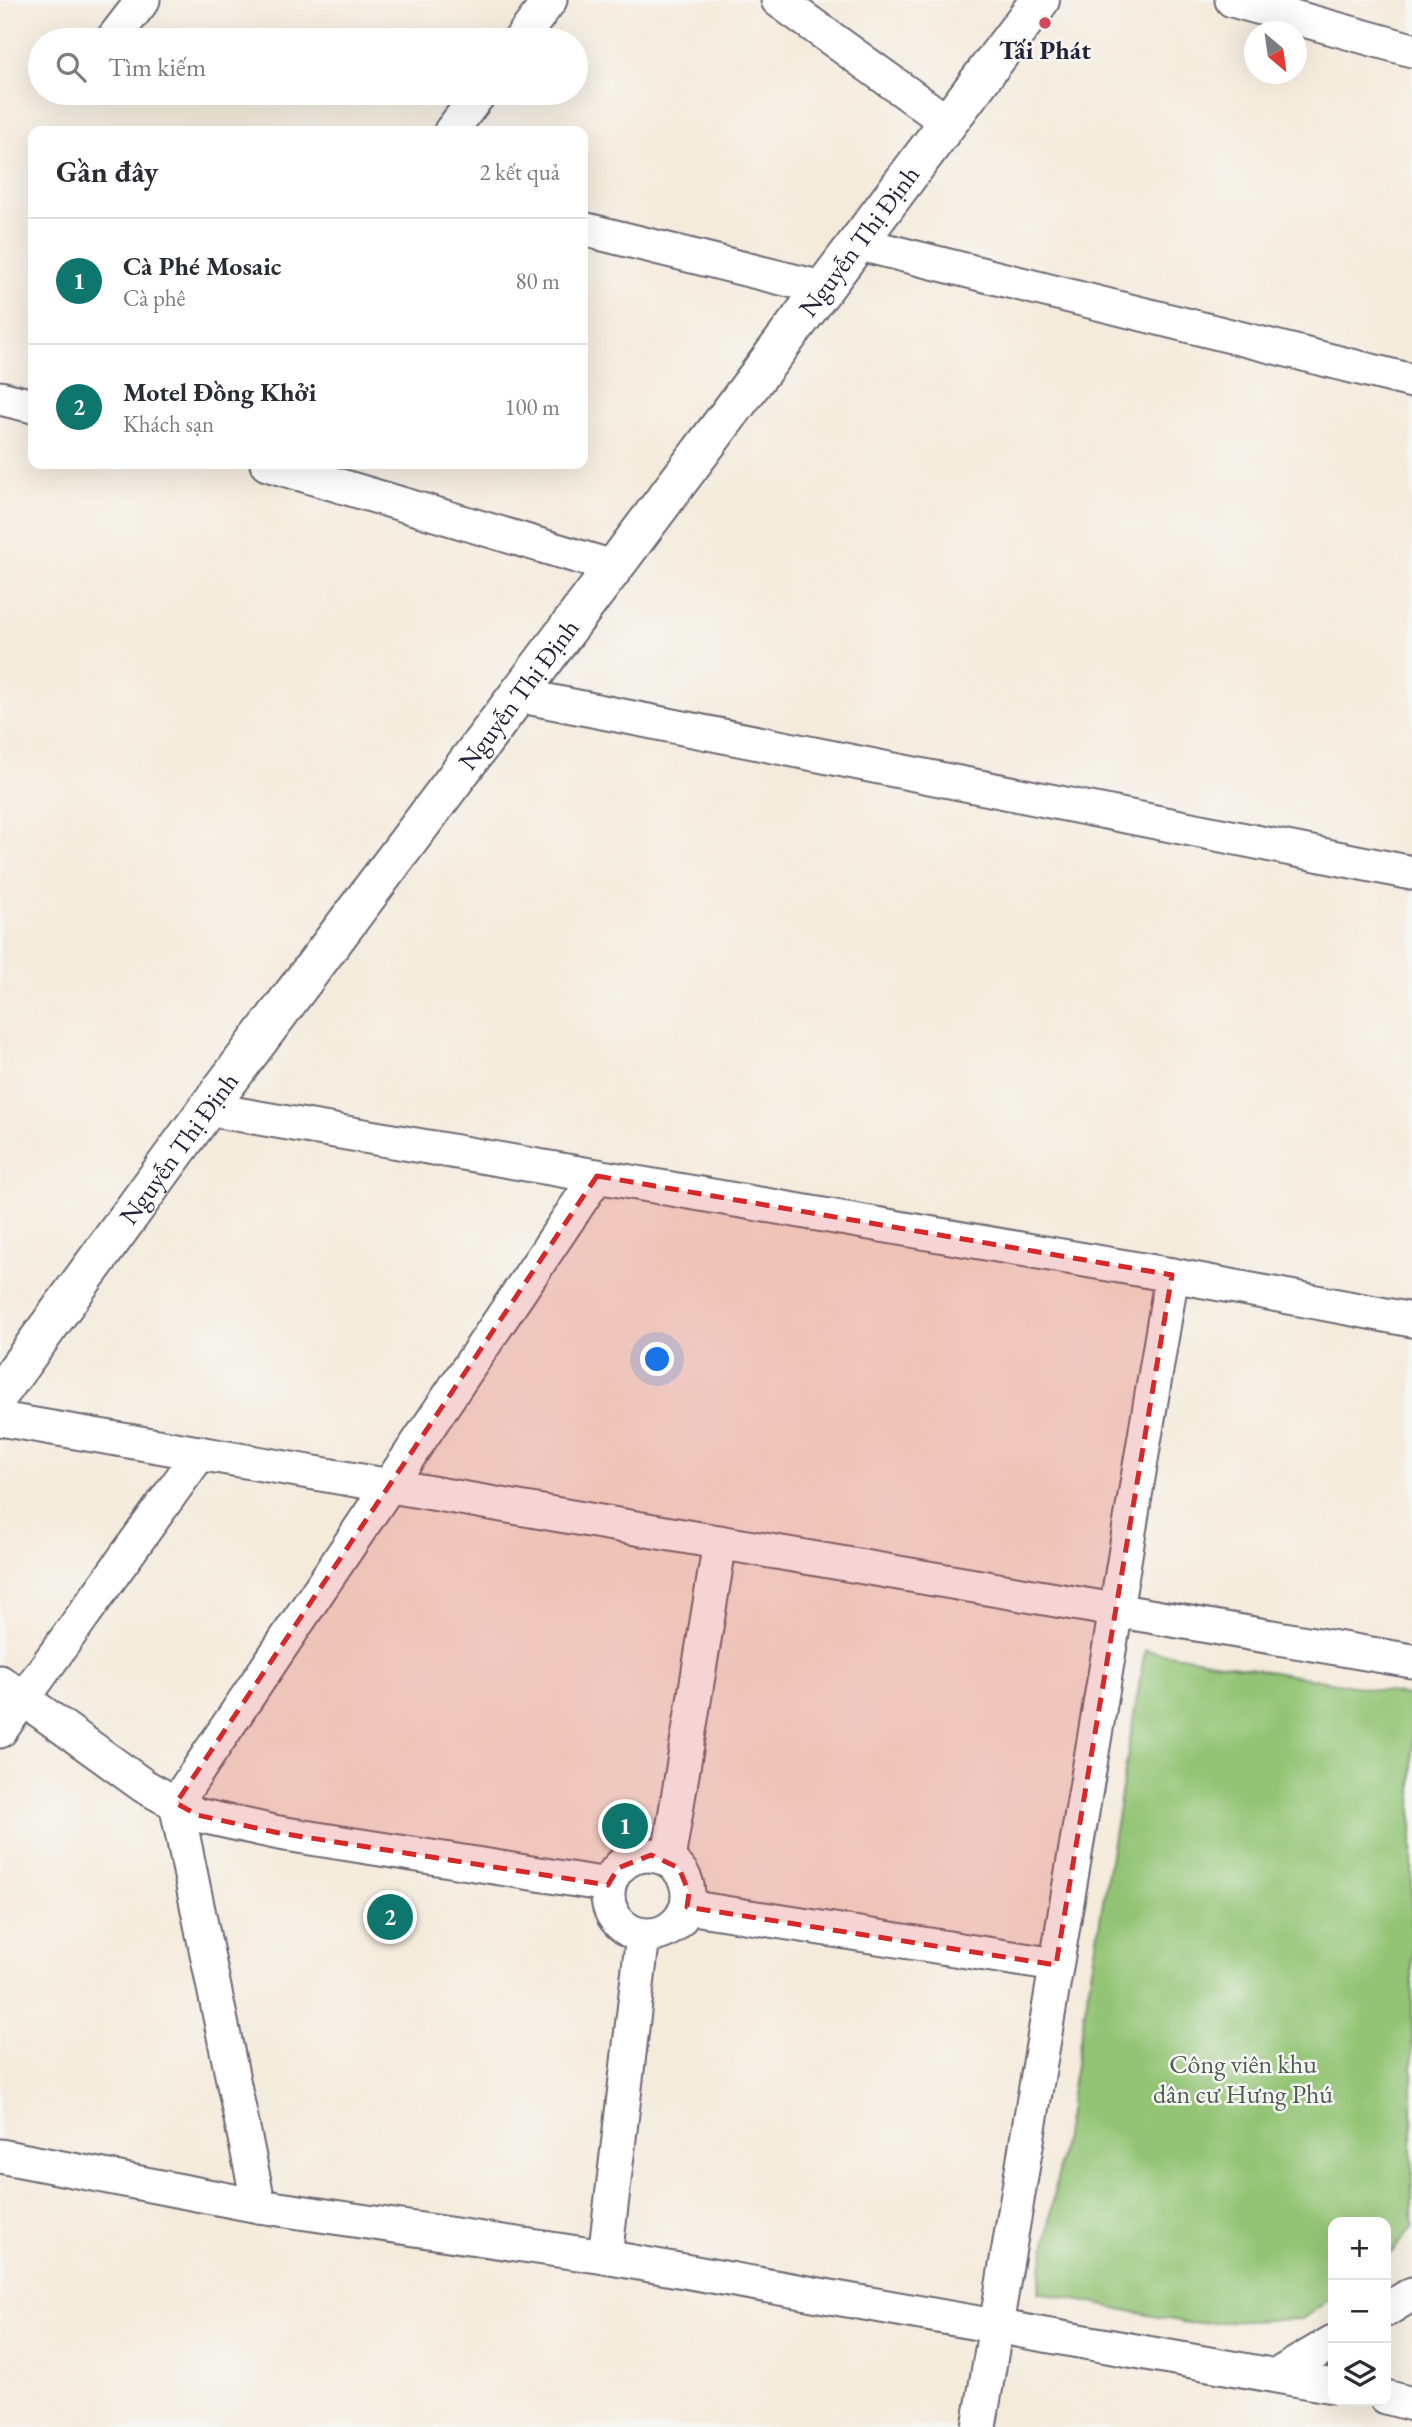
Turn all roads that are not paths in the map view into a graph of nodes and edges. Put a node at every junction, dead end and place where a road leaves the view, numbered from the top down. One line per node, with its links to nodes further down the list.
1 (143, 0): 6 (street)
2 (550, 0): 7 (street)
3 (778, 0): 10 (street)
4 (1041, 0): 10 (main road, Nguyễn Thị Định)
5 (1232, 0): 8 (street)
6 (121, 28)
7 (529, 28)
8 (1412, 50)
9 (471, 105): 11 (street)
10 (947, 122): 13 (main road, Nguyễn Thị Định)
11 (455, 126)
12 (588, 230): 14 (street)
13 (856, 243): 14 (main road, Nguyễn Thị Định); 15 (street)
14 (822, 288): 19 (main road, Nguyễn Thị Định)
15 (1412, 381)
16 (0, 398): 17 (street)
17 (28, 405)
18 (284, 469): 19 (street)
19 (612, 567): 20 (main road, Nguyễn Thị Định)
20 (517, 695): 21 (street); 22 (main road, Nguyễn Thị Định)
21 (1412, 873)
22 (207, 1109): 23 (street); 26 (main road, Nguyễn Thị Định)
23 (597, 1176): 24 (street); 29 (street)
24 (1172, 1275): 25 (street); 31 (street)
25 (1412, 1320)
26 (0, 1392)
27 (0, 1419): 28 (street)
28 (200, 1453): 29 (street); 33 (street)
29 (388, 1485): 30 (street); 35 (street)
30 (720, 1542): 31 (street); 36 (street)
31 (1116, 1610): 32 (street); 40 (street)
32 (1412, 1661)
33 (11, 1690): 34 (street); 35 (street)
34 (0, 1731)
35 (176, 1803): 37 (street); 42 (street)
36 (668, 1860): 37 (street); 38 (street)
37 (608, 1885): 39 (street)
38 (687, 1907): 39 (street); 40 (street)
39 (643, 1935): 43 (street)
40 (1056, 1965): 46 (street)
41 (0, 2156): 42 (street)
42 (259, 2206): 43 (street)
43 (606, 2257): 46 (street)
44 (1412, 2294): 45 (street)
45 (1391, 2307)
46 (996, 2325): 48 (street); 52 (street)
47 (1331, 2343): 48 (street)
48 (1279, 2374): 49 (street)
49 (1328, 2385)
50 (1391, 2398): 51 (street)
51 (1412, 2404)
52 (979, 2427)

